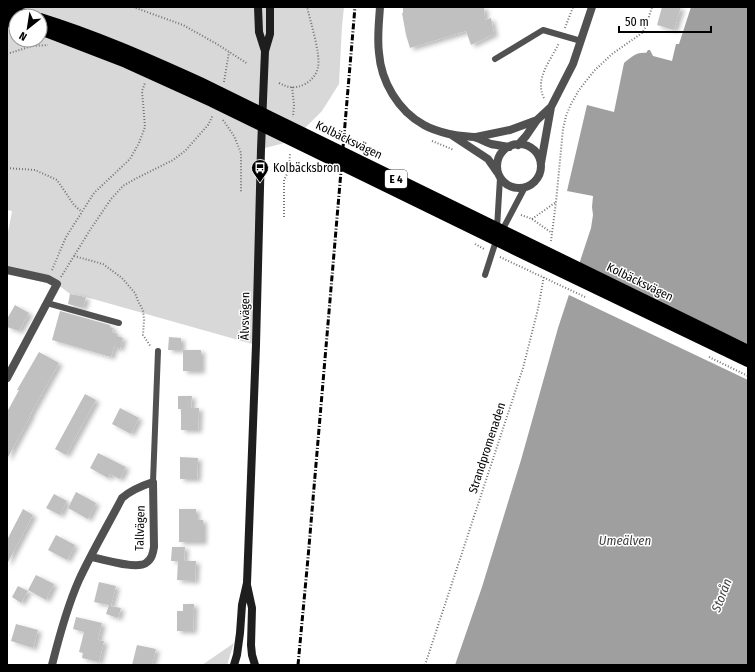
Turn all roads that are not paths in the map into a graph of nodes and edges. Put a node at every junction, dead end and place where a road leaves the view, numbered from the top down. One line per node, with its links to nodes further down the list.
1 (258, 7): 8 (main road, Älvsvägen)
2 (270, 7): 8 (main road, Älvsvägen)
3 (380, 7): 12 (street)
4 (592, 7): 7 (street)
5 (48, 22): 24 (highway, Kolbäcksvägen / E 4)
6 (48, 32): 26 (highway, Kolbäcksvägen / E 4)
7 (581, 41): 9 (lane); 10 (street)
8 (265, 51): 30 (main road, Älvsvägen)
9 (495, 59)
10 (551, 107): 11 (street); 16 (street)
11 (537, 120): 13 (street); 14 (street)
12 (450, 134): 13 (street); 17 (street)
13 (475, 137): 15 (street)
14 (518, 145): 15 (street); 16 (street)
15 (508, 147): 17 (street)
16 (541, 166): 18 (street)
17 (499, 176): 18 (street); 19 (lane)
18 (525, 188): 19 (lane)
19 (495, 244): 21 (lane)
20 (7, 270): 22 (street)
21 (485, 275)
22 (47, 303): 23 (lane); 27 (street)
23 (120, 323)
24 (748, 350)
25 (158, 351): 28 (lane, Tallvägen)
26 (748, 361)
27 (7, 378)
28 (153, 482): 29 (street, Tallvägen); 29 (street, Tallvägen)
29 (91, 557): 31 (street, Tallvägen)
30 (247, 583): 32 (main road, Älvsvägen); 33 (main road, Älvsvägen)
31 (52, 665)
32 (234, 665)
33 (254, 665)

